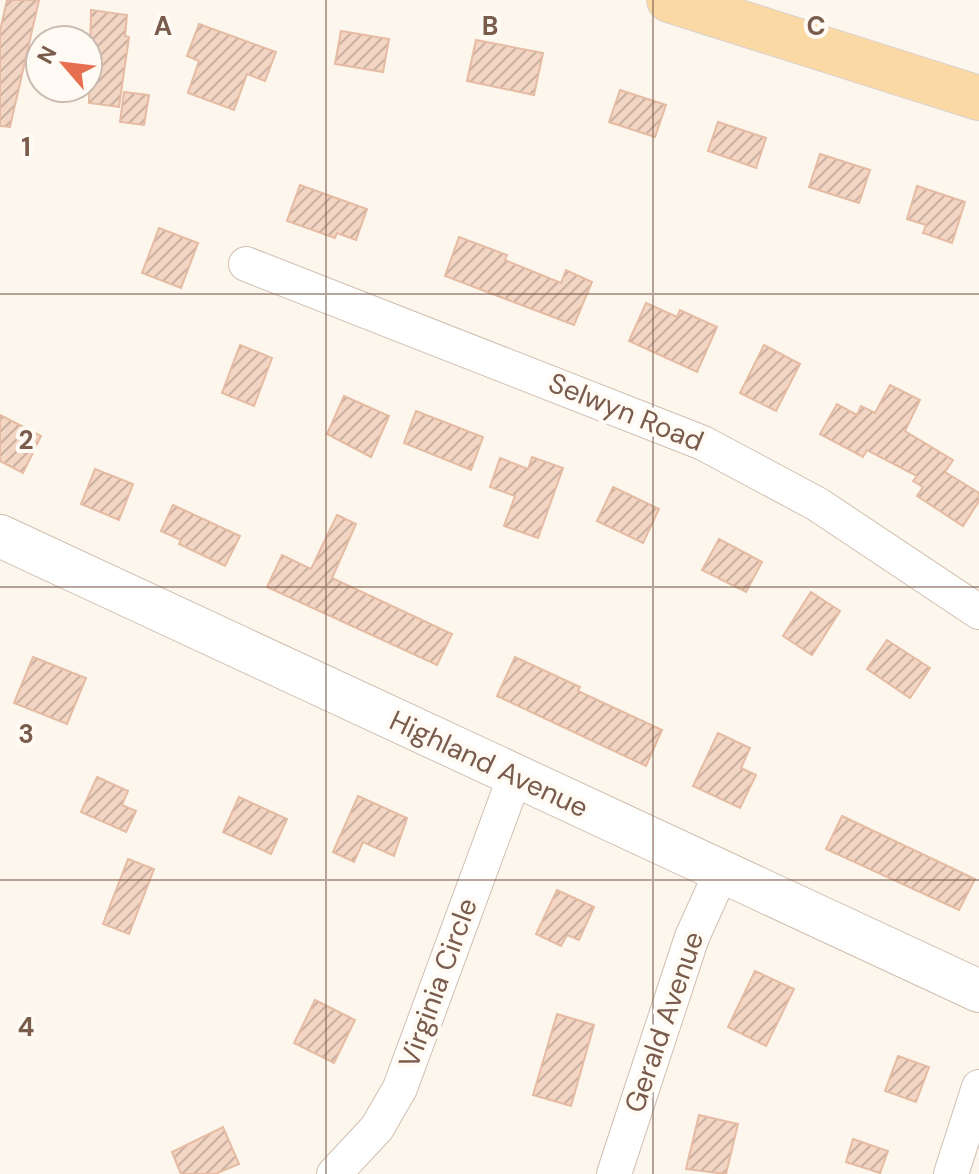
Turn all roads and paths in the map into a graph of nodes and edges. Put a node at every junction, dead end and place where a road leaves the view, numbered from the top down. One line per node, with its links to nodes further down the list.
1 (669, 0): 2 (main road)
2 (979, 98)
3 (246, 264): 5 (street, Selwyn Road)
4 (0, 536): 6 (street, Highland Avenue)
5 (979, 612)
6 (515, 776): 7 (street, Highland Avenue); 10 (street, Virginia Circle)
7 (721, 873): 8 (street, Highland Avenue); 11 (street, Gerald Avenue)
8 (979, 991)
9 (979, 1087): 12 (street)
10 (334, 1174)
11 (614, 1174)
12 (951, 1174)

